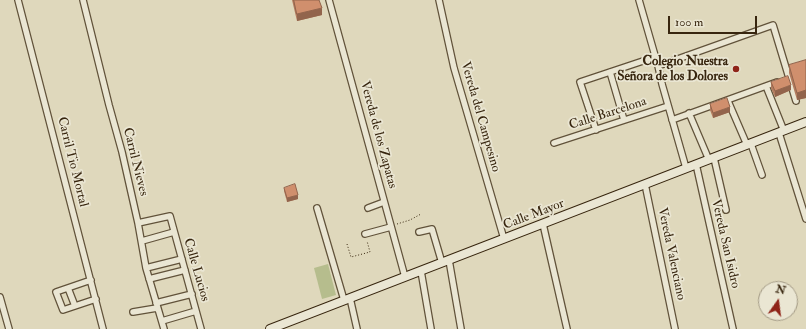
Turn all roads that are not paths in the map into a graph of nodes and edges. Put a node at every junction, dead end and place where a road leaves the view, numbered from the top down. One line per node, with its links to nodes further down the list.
1 (18, 0): 47 (street, Carril Tio Mortal)
2 (84, 0): 32 (street, Carril Nieves)
3 (329, 0): 27 (street, Vereda de los Zapatas)
4 (438, 0): 38 (street, Vereda del Campesino)
5 (639, 0): 6 (street)
6 (654, 57): 7 (street); 8 (street)
7 (658, 66): 9 (street); 13 (street)
8 (610, 72): 15 (street); 18 (street)
9 (789, 78): 10 (street); 12 (street)
10 (766, 86): 11 (street); 19 (street)
11 (727, 99): 14 (street); 21 (street)
12 (796, 101)
13 (668, 106): 15 (street, Calle Barcelona); 16 (street)
14 (689, 113): 16 (street); 22 (street)
15 (624, 120): 18 (street, Calle Barcelona)
16 (672, 120): 24 (street)
17 (806, 122): 19 (main road, Calle Mayor)
18 (596, 130): 20 (street, Calle Barcelona)
19 (782, 132): 21 (main road, Calle Mayor); 31 (street)
20 (554, 143)
21 (749, 144): 22 (main road, Calle Mayor); 25 (street)
22 (711, 159): 23 (main road, Calle Mayor); 30 (street)
23 (696, 164): 24 (main road, Calle Mayor); 68 (street, Vereda San Isidro)
24 (686, 168): 26 (main road, Calle Mayor)
25 (762, 175)
26 (645, 184): 33 (main road, Calle Mayor); 67 (street, Vereda Valenciano)
27 (384, 202): 29 (street); 34 (street, Vereda de los Zapatas)
28 (317, 208): 52 (street)
29 (368, 208)
30 (726, 210)
31 (806, 218)
32 (138, 223): 35 (street, Calle Lucios); 39 (street, Carril Nieves)
33 (543, 224): 38 (main road, Calle Mayor); 66 (street)
34 (391, 227): 37 (street); 45 (street, Vereda de los Zapatas)
35 (174, 232): 39 (street); 40 (street, Calle Lucios)
36 (419, 232): 41 (street)
37 (365, 234)
38 (504, 239): 41 (main road, Calle Mayor)
39 (142, 241): 42 (street, Carril Nieves)
40 (182, 259): 42 (street); 43 (street, Calle Lucios)
41 (446, 261): 44 (main road, Calle Mayor); 65 (street)
42 (146, 268): 46 (street, Carril Nieves)
43 (185, 270): 46 (street); 49 (street, Calle Lucios)
44 (421, 271): 45 (main road, Calle Mayor); 64 (street)
45 (405, 277): 52 (main road, Calle Mayor)
46 (149, 279): 54 (street, Carril Nieves)
47 (91, 280): 48 (street); 51 (street, Carril Tio Mortal)
48 (68, 288): 53 (street); 53 (street)
49 (192, 294): 54 (street); 55 (street, Calle Lucios)
50 (0, 297): 59 (street)
51 (96, 299): 53 (street); 60 (street, Carril Tio Mortal)
52 (347, 299): 58 (main road, Calle Mayor); 63 (street)
53 (75, 306)
54 (156, 306): 56 (street); 57 (street, Carril Nieves)
55 (196, 311): 57 (street); 62 (street, Calle Lucios)
56 (133, 312)
57 (162, 321): 61 (street, Carril Nieves)
58 (275, 328)
59 (9, 329)
60 (103, 329)
61 (164, 329)
62 (201, 329)
63 (358, 329)
64 (431, 329)
65 (461, 329)
66 (567, 329)
67 (675, 329)
68 (733, 329)

